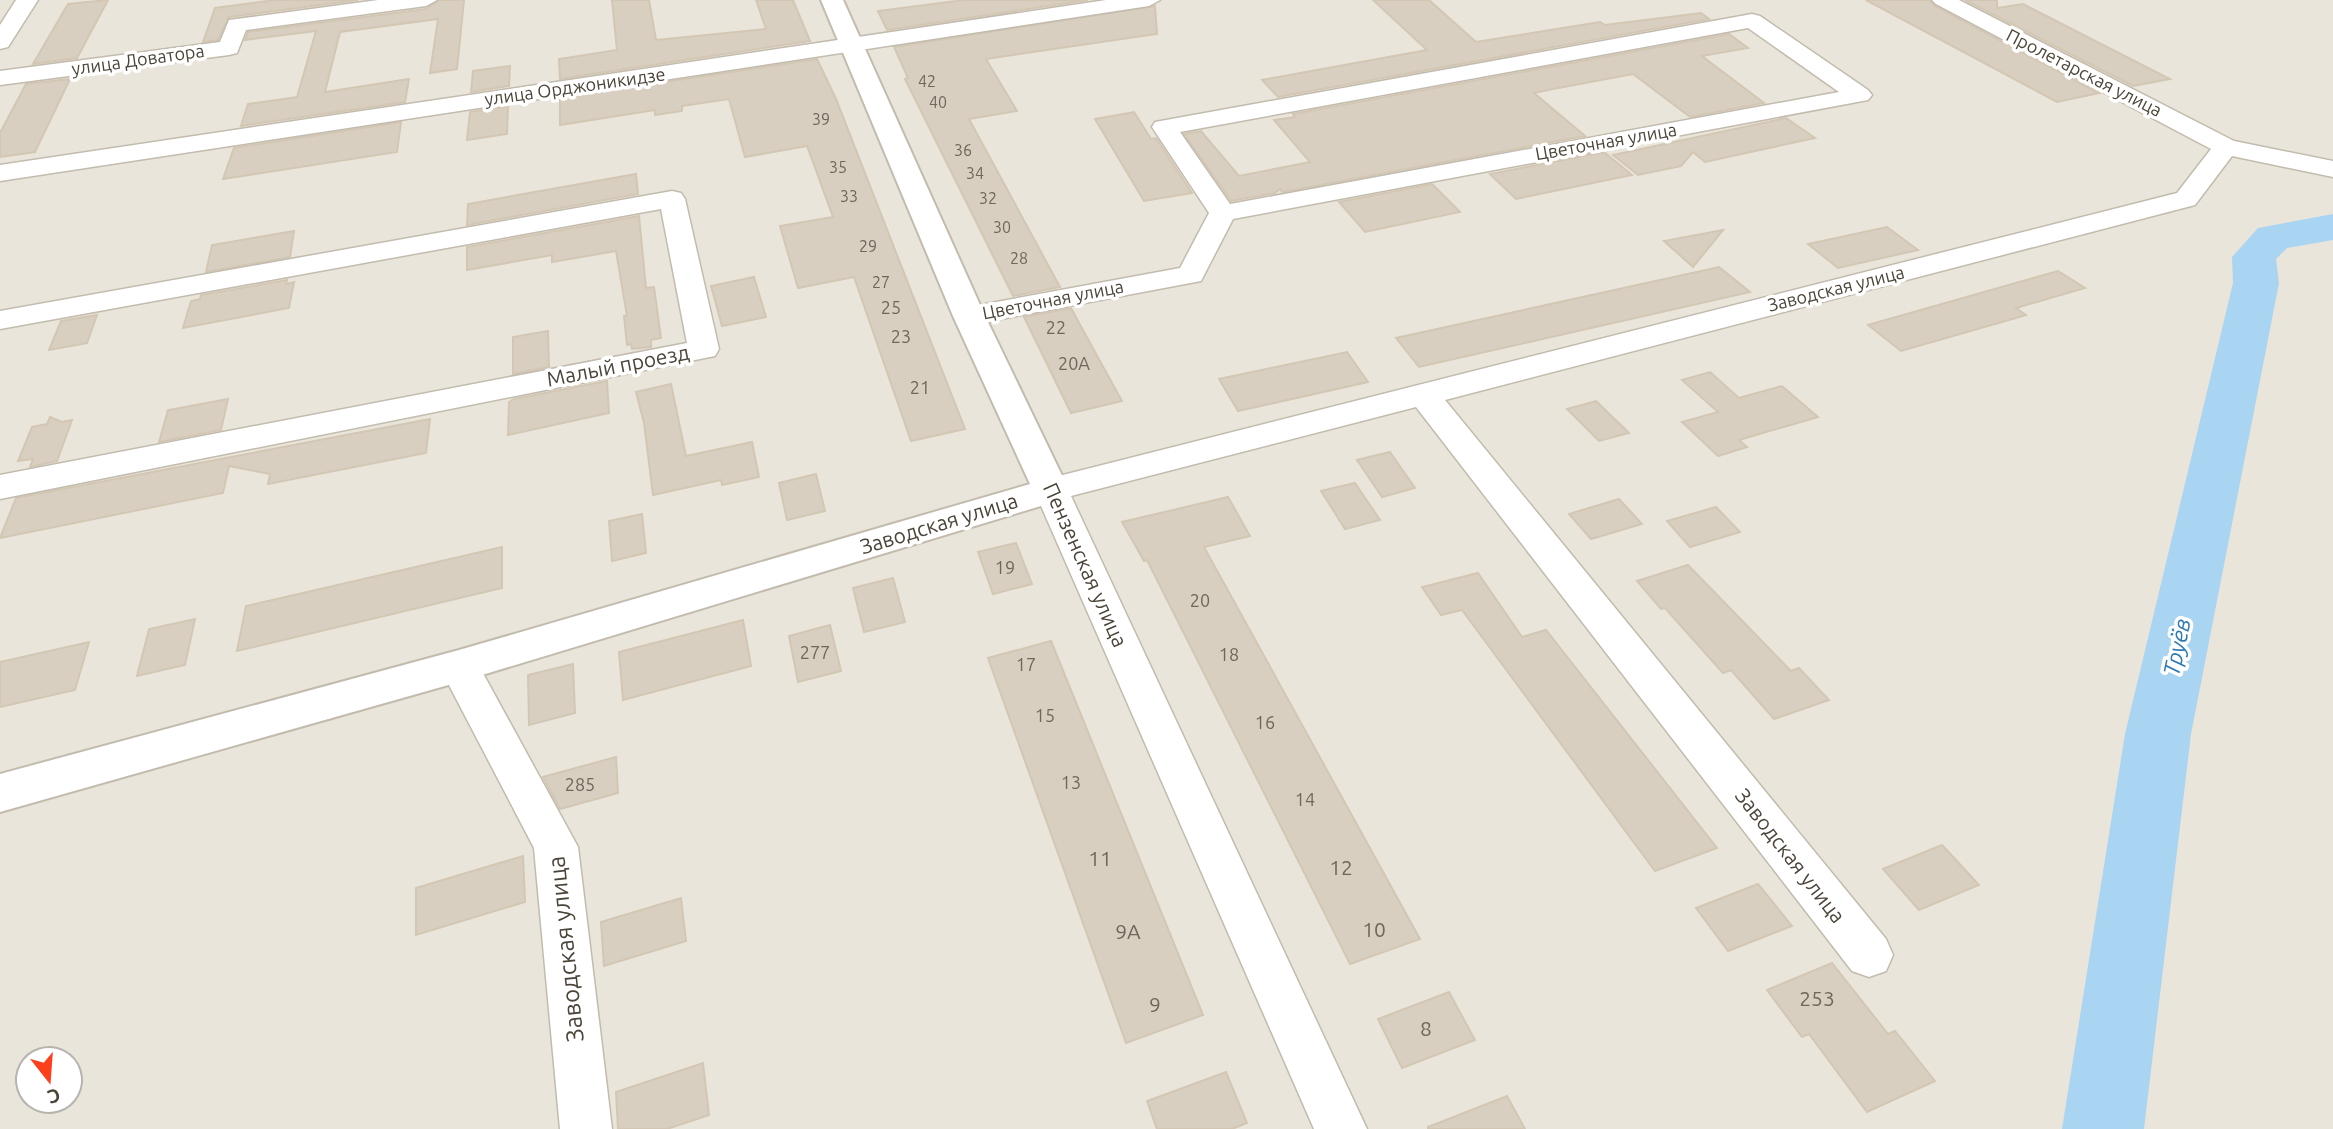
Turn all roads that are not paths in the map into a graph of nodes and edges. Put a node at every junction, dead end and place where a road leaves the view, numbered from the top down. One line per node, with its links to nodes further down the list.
1 (27, 0): 6 (street)
2 (426, 0): 8 (street, улица Доватора)
3 (832, 0): 7 (street, Пензенская улица)
4 (1149, 0): 7 (street, улица Орджоникидзе)
5 (1943, 0): 9 (street, Пролетарская улица)
6 (0, 42)
7 (852, 46): 11 (street, улица Орджоникидзе); 13 (street, Пензенская улица)
8 (0, 78)
9 (2225, 147): 10 (street, Пролетарская улица); 15 (street, Заводская улица)
10 (2333, 169)
11 (0, 173)
12 (1223, 213): 12 (street, Цветочная улица); 13 (street, Цветочная улица)
13 (970, 316): 17 (street, Пензенская улица)
14 (0, 320): 16 (street, Малый проезд)
15 (1424, 395): 17 (street, Заводская улица); 20 (street, Заводская улица)
16 (0, 487)
17 (1051, 491): 18 (street, Заводская улица); 22 (street, Пензенская улица)
18 (459, 666): 19 (street, Заводская улица); 21 (street, Заводская улица)
19 (0, 793)
20 (1869, 956)
21 (586, 1129)
22 (1341, 1129)

